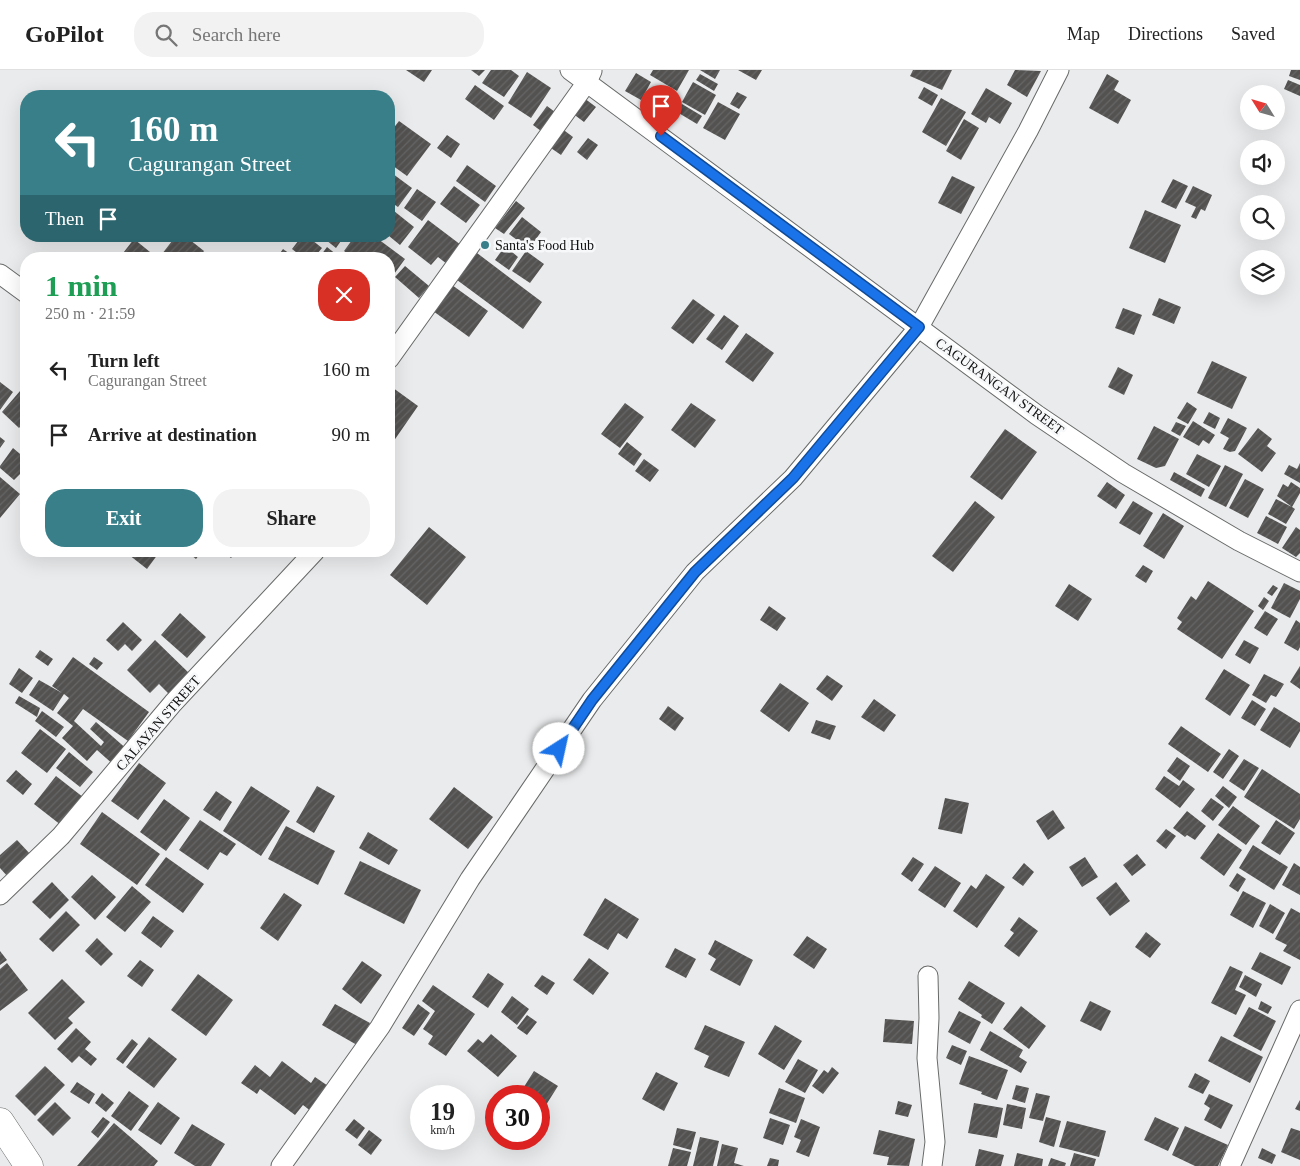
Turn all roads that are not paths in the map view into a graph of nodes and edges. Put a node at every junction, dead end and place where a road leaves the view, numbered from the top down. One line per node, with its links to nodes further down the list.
1 (570, 70): 3 (street, CAGURANGAN STREET)
2 (1059, 70): 6 (street)
3 (590, 76): 6 (street, CAGURANGAN STREET); 7 (street)
4 (0, 274): 5 (street)
5 (20, 289)
6 (919, 327): 9 (street, CAGURANGAN STREET); 15 (street)
7 (395, 351)
8 (310, 557): 10 (street, CALAYAN STREET)
9 (1300, 572)
10 (0, 895)
11 (928, 976): 16 (street)
12 (1300, 1010): 17 (street)
13 (0, 1122): 14 (main road)
14 (29, 1166)
15 (281, 1166)
16 (932, 1166)
17 (1230, 1166)

